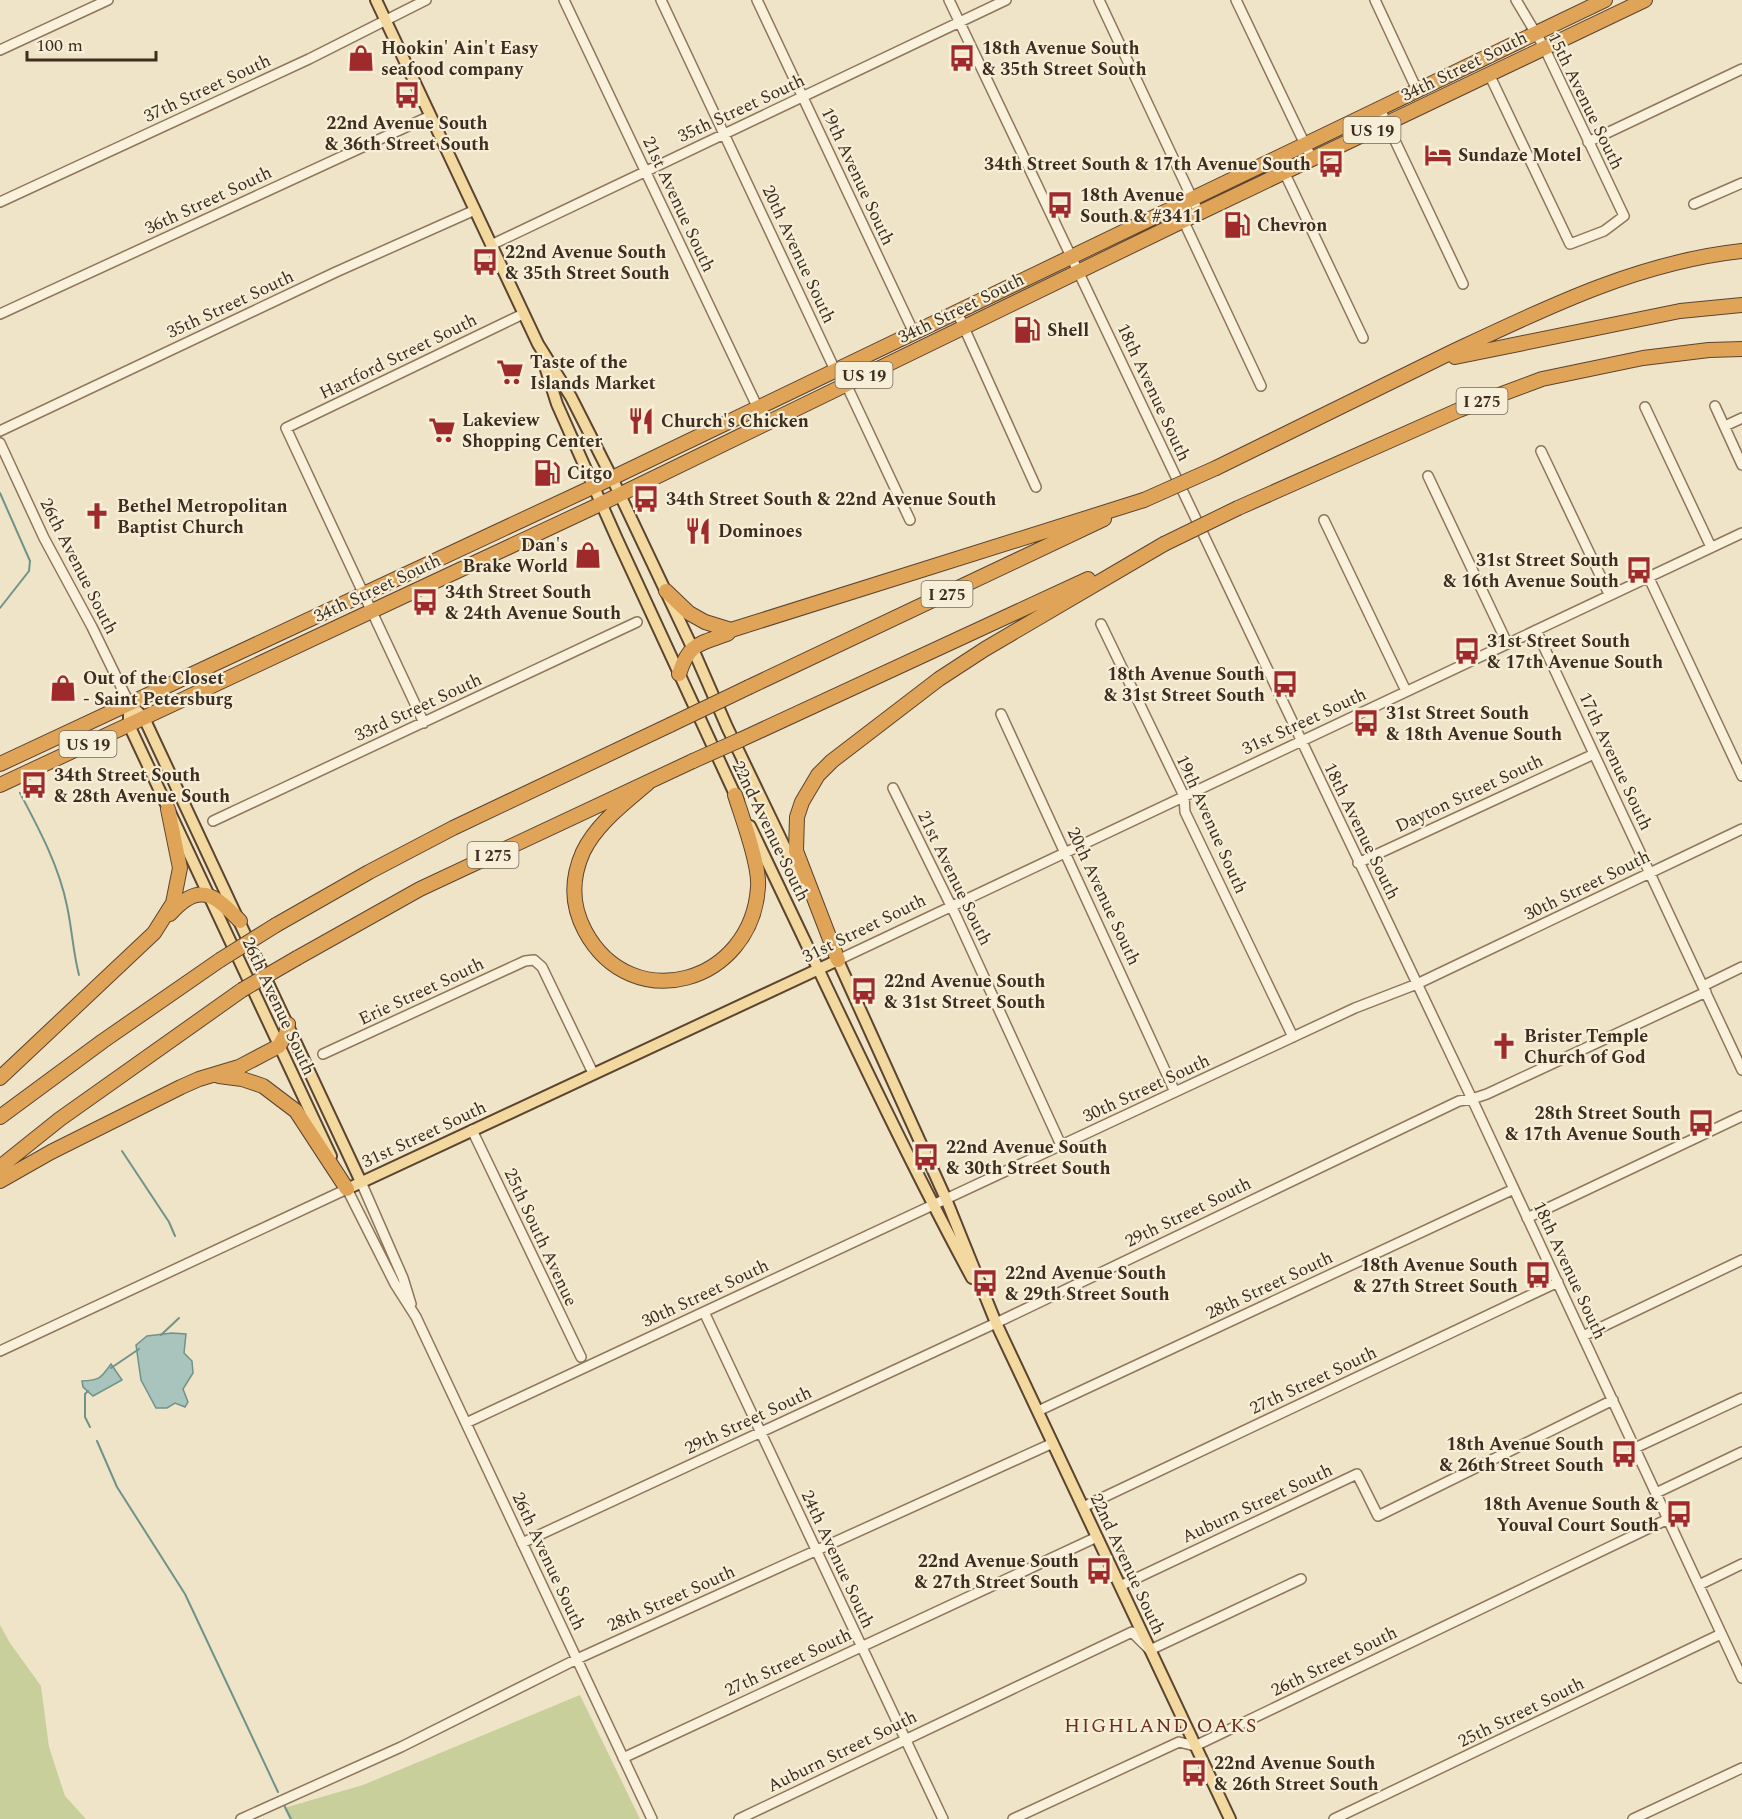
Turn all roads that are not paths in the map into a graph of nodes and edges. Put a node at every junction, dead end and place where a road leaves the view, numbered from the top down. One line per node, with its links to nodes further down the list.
1 (108, 0): 19 (street)
2 (376, 0): 15 (main road, 22nd Avenue South)
3 (426, 0): 15 (street, 37th Street South)
4 (564, 0): 32 (street, 21st Avenue South)
5 (661, 0): 27 (street, 20th Avenue South)
6 (757, 0): 23 (street, 19th Avenue South)
7 (949, 0): 16 (street, 18th Avenue South)
8 (1006, 0): 16 (street, 35th Street South)
9 (1099, 0): 35 (street)
10 (1236, 0): 29 (street)
11 (1375, 0): 22 (street)
12 (1516, 0): 17 (street, 15th Avenue South)
13 (1605, 0): 17 (highway, 34th Street South / US 19)
14 (1645, 0): 18 (highway, 34th Street South / US 19)
15 (385, 20): 25 (main road, 22nd Avenue South); 36 (street, 37th Street South)
16 (959, 22): 23 (street, 35th Street South); 44 (street, 18th Avenue South)
17 (1534, 33): 18 (street, 15th Avenue South); 22 (highway, 34th Street South / US 19)
18 (1544, 47): 21 (highway, 34th Street South / US 19); 28 (street, 15th Avenue South)
19 (0, 50)
20 (1742, 69): 28 (street)
21 (1489, 74): 26 (highway, 34th Street South / US 19); 28 (street, 15th Avenue South)
22 (1417, 90): 24 (highway, 34th Street South / US 19)
23 (803, 97): 27 (street, 35th Street South); 52 (street, 19th Avenue South)
24 (1380, 107): 26 (street); 29 (highway, 34th Street South / US 19)
25 (430, 116): 39 (main road, 22nd Avenue South); 49 (street, 36th Street South)
26 (1387, 123): 31 (highway, 34th Street South / US 19); 46 (street)
27 (725, 133): 32 (street, 35th Street South); 57 (street, 20th Avenue South)
28 (1588, 142)
29 (1304, 144): 30 (highway, 34th Street South / US 19); 31 (street)
30 (1277, 157): 33 (street); 35 (highway, 34th Street South / US 19)
31 (1311, 159): 33 (highway, 34th Street South / US 19)
32 (645, 171): 42 (street, 35th Street South); 61 (street, 21st Avenue South)
33 (1285, 172): 40 (highway, 34th Street South / US 19); 53 (street)
34 (1742, 183): 37 (street)
35 (1191, 198): 38 (highway, 34th Street South / US 19); 40 (street)
36 (0, 202)
37 (1694, 204)
38 (1176, 205): 41 (street); 44 (highway, 34th Street South / US 19)
39 (475, 210): 42 (main road, 22nd Avenue South); 66 (street, 35th Street South)
40 (1199, 213): 41 (highway, 34th Street South / US 19)
41 (1183, 221): 45 (highway, 34th Street South / US 19); 59 (street)
42 (491, 245): 50 (main road, 22nd Avenue South)
43 (1742, 252): 56 (highway, I 275)
44 (1072, 255): 45 (street, 18th Avenue South); 48 (highway, 34th Street South / US 19)
45 (1079, 271): 51 (highway, 34th Street South / US 19); 100 (street, 18th Avenue South)
46 (1463, 284)
47 (1742, 305): 56 (highway)
48 (957, 312): 51 (street); 52 (highway, 34th Street South / US 19)
49 (0, 314)
50 (524, 314): 54 (main road, 22nd Avenue South); 84 (street, Hartford Street South)
51 (964, 327): 58 (highway, 34th Street South / US 19); 73 (street)
52 (914, 333): 57 (highway, 34th Street South / US 19)
53 (1363, 338)
54 (538, 344): 71 (main road, 22nd Avenue South); 72 (main road, 22nd Avenue South)
55 (1742, 349): 80 (highway, I 275, bridge)
56 (1434, 361): 75 (highway, I 275, bridge)
57 (836, 370): 58 (street, 20th Avenue South); 61 (highway, 34th Street South / US 19)
58 (846, 384): 64 (highway, 34th Street South / US 19); 77 (street, 20th Avenue South)
59 (1261, 386)
60 (1715, 406): 65 (street)
61 (758, 407): 64 (street, 21st Avenue South); 71 (highway, 34th Street South / US 19)
62 (1645, 407): 81 (street)
63 (1742, 418): 65 (street)
64 (765, 423): 74 (highway, 34th Street South / US 19)
65 (1725, 426): 69 (street)
66 (0, 431)
67 (0, 443): 95 (street, 26th Avenue South)
68 (1541, 451): 85 (street)
69 (1742, 465)
70 (1428, 476): 91 (street)
71 (612, 478): 72 (highway, 34th Street South / US 19); 74 (main road, 22nd Avenue South)
72 (593, 486): 76 (main road, 22nd Avenue South); 84 (highway, 34th Street South / US 19)
73 (1036, 487)
74 (620, 494): 76 (highway, 34th Street South / US 19); 83 (main road, 22nd Avenue South)
75 (1144, 500): 89 (highway); 135 (highway, I 275, bridge)
76 (601, 503): 86 (highway, 34th Street South / US 19); 93 (main road, 22nd Avenue South)
77 (910, 520)
78 (1324, 520): 94 (street)
79 (1742, 533): 81 (street, 31st Street South)
80 (1164, 544): 104 (highway, I 275, bridge); 119 (highway)
81 (1712, 547): 82 (street, 31st Street South)
82 (1648, 576): 85 (street, 31st Street South); 103 (street)
83 (666, 591): 89 (highway); 92 (main road, 22nd Avenue South)
84 (364, 593): 86 (street); 95 (highway, 34th Street South / US 19)
85 (1609, 594): 90 (street, 31st Street South)
86 (372, 611): 97 (highway, 34th Street South / US 19); 98 (street)
87 (637, 622): 98 (street, 33rd Street South)
88 (1101, 624): 108 (street, 19th Avenue South)
89 (731, 630): 92 (highway)
90 (1536, 630): 91 (street, 31st Street South); 101 (street, 17th Avenue South)
91 (1507, 643): 94 (street, 31st Street South)
92 (692, 647): 93 (highway); 119 (main road, 22nd Avenue South)
93 (680, 674): 107 (main road, 22nd Avenue South)
94 (1406, 691): 100 (street, 31st Street South)
95 (129, 703): 97 (main road, 26th Avenue South); 99 (main road, 26th Avenue South); 102 (highway, 34th Street South / US 19)
96 (1001, 714): 112 (street, 20th Avenue South)
97 (144, 718): 99 (highway, 34th Street South / US 19); 117 (main road, 26th Avenue South)
98 (424, 723): 110 (street, 33rd Street South)
99 (129, 725): 105 (highway, 34th Street South / US 19); 109 (main road, 26th Avenue South)
100 (1300, 741): 108 (street, 31st Street South); 113 (street, 18th Avenue South)
101 (1594, 754): 113 (street, Dayton Street South); 114 (street, 17th Avenue South)
102 (0, 764)
103 (1742, 776)
104 (648, 783): 107 (highway); 138 (highway, I 275, bridge)
105 (0, 785)
106 (893, 788): 116 (street, 21st Avenue South)
107 (735, 795): 121 (main road, 22nd Avenue South)
108 (1184, 796): 112 (street, 31st Street South); 125 (street, 19th Avenue South)
109 (168, 809): 115 (main road, 26th Avenue South); 118 (highway)
110 (213, 821)
111 (1742, 829): 114 (street, 30th Street South)
112 (1066, 851): 116 (street, 31st Street South); 132 (street, 20th Avenue South)
113 (1358, 863): 122 (street, 18th Avenue South)
114 (1650, 873): 122 (street, 30th Street South); 123 (street, 17th Avenue South)
115 (209, 894): 117 (highway); 118 (highway); 126 (main road, 26th Avenue South)
116 (950, 905): 119 (street, 31st Street South); 137 (street, 21st Avenue South)
117 (240, 921): 124 (main road, 26th Avenue South)
118 (154, 933): 130 (highway)
119 (838, 960): 121 (main road, 31st Street South); 143 (main road, 22nd Avenue South)
120 (1742, 967): 123 (street, 29th Street South)
121 (819, 968): 129 (main road, 31st Street South); 144 (main road, 22nd Avenue South)
122 (1417, 984): 125 (street, 30th Street South); 133 (street, 18th Avenue South)
123 (1704, 989): 128 (street, 17th Avenue South); 133 (street, 29th Street South)
124 (288, 1024): 126 (highway); 140 (main road, 26th Avenue South)
125 (1293, 1037): 132 (street, 30th Street South)
126 (279, 1046): 131 (highway); 141 (main road, 26th Avenue South)
127 (323, 1054): 129 (street, Erie Street South)
128 (1742, 1070)
129 (593, 1073): 136 (main road, 31st Street South)
130 (0, 1078)
131 (199, 1079): 139 (highway); 141 (highway)
132 (1175, 1092): 137 (street, 30th Street South)
133 (1472, 1099): 142 (street, 18th Avenue South); 150 (street, 29th Street South)
134 (1742, 1116): 145 (street)
135 (0, 1117)
136 (472, 1130): 140 (main road, 31st Street South); 153 (street, 25th South Avenue)
137 (1061, 1145): 143 (street, 30th Street South)
138 (0, 1167)
139 (0, 1181)
140 (361, 1182): 141 (main road, 31st Street South); 149 (street, 26th Avenue South)
141 (347, 1189): 149 (street, 26th Avenue South); 152 (street, 31st Street South)
142 (1514, 1189): 145 (street, 18th Avenue South); 156 (street, 28th Street South)
143 (946, 1199): 144 (street, 30th Street South); 150 (main road, 22nd Avenue South)
144 (932, 1206): 148 (street, 30th Street South); 150 (main road, 22nd Avenue South)
145 (1527, 1218): 147 (street, 18th Avenue South)
146 (1742, 1260): 151 (street)
147 (1557, 1282): 151 (street, 18th Avenue South); 163 (street, 27th Street South)
148 (704, 1312): 157 (street, 30th Street South); 158 (street, 24th Avenue South)
149 (416, 1317): 157 (street, 26th Avenue South)
150 (996, 1323): 156 (main road, 22nd Avenue South); 158 (street, 29th Street South)
151 (1583, 1336): 155 (street, 18th Avenue South)
152 (0, 1351)
153 (580, 1358)
154 (1742, 1398): 160 (street)
155 (1613, 1400): 160 (street, 18th Avenue South); 171 (street, Auburn Street South)
156 (1038, 1411): 159 (main road, 22nd Avenue South)
157 (466, 1423): 166 (street, 26th Avenue South)
158 (760, 1432): 166 (street, 29th Street South); 167 (street, 24th Avenue South)
159 (1053, 1443): 163 (main road, 22nd Avenue South); 167 (street, 28th Street South)
160 (1635, 1448): 162 (street, 18th Avenue South)
161 (1742, 1452): 162 (street)
162 (1656, 1493): 164 (street, 18th Avenue South)
163 (1083, 1507): 165 (main road, 22nd Avenue South)
164 (1668, 1519): 170 (street, 18th Avenue South); 178 (street, 26th Street South)
165 (1097, 1537): 171 (main road, 22nd Avenue South); 173 (street, 27th Street South)
166 (522, 1543): 175 (street, 26th Avenue South)
167 (816, 1550): 173 (street, 24th Avenue South); 175 (street, 28th Street South)
168 (1742, 1564): 170 (street)
169 (1301, 1579): 174 (street)
170 (1698, 1585): 172 (street, 18th Avenue South)
171 (1120, 1586): 174 (main road, 22nd Avenue South)
172 (1721, 1634): 176 (street, 18th Avenue South); 187 (street, 25th Street South)
173 (861, 1646): 177 (street, 24th Avenue South); 179 (street, 27th Street South)
174 (1150, 1650): 177 (street, Auburn Street South); 178 (main road, 22nd Avenue South)
175 (577, 1659): 179 (street, 26th Avenue South); 181 (street, 28th Street South)
176 (1742, 1678)
177 (905, 1739): 183 (street, Auburn Street South); 184 (street, 24th Avenue South)
178 (1195, 1746): 185 (street, 26th Street South); 186 (main road, 22nd Avenue South)
179 (623, 1758): 182 (street, 26th Avenue South)
180 (1742, 1768): 188 (street)
181 (241, 1819)
182 (652, 1819)
183 (739, 1819)
184 (943, 1819)
185 (1014, 1819)
186 (1230, 1819)
187 (1334, 1819)
188 (1633, 1819)

